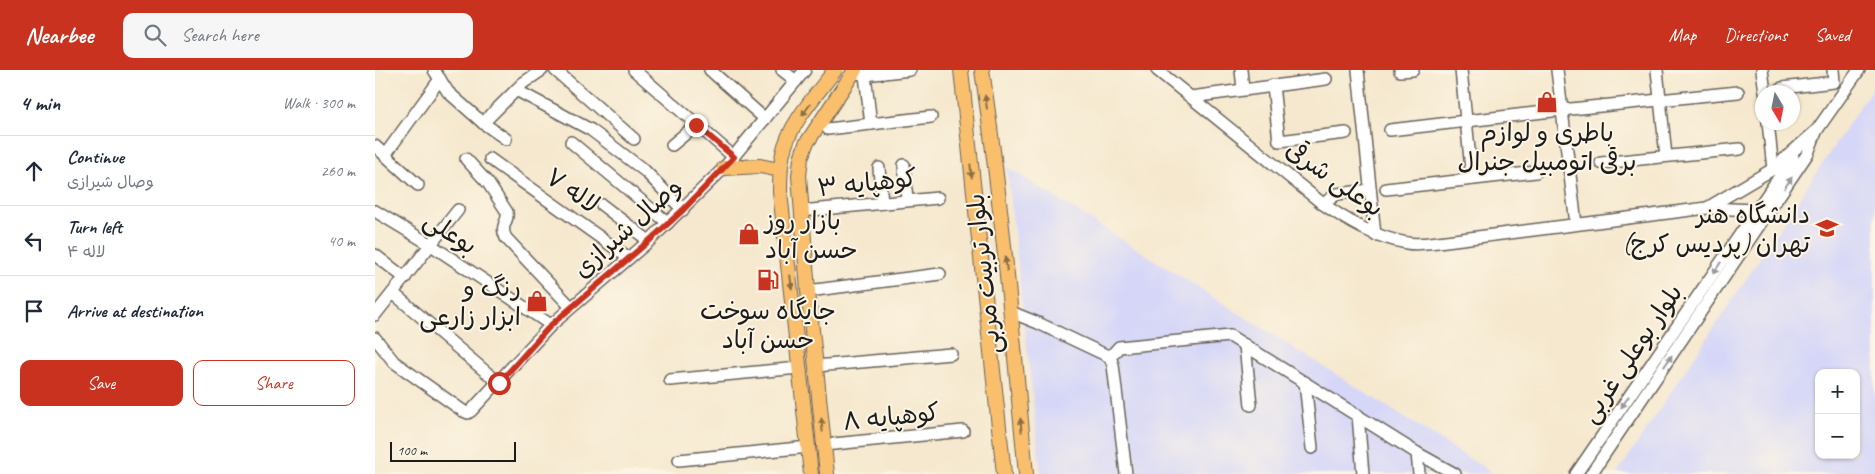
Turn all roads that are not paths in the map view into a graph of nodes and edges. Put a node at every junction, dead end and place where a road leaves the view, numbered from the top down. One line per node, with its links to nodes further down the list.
1 (542, 70): 30 (street)
2 (555, 70): 49 (street)
3 (634, 70): 40 (street)
4 (710, 70): 36 (street)
5 (782, 70): 25 (street)
6 (805, 70): 25 (street, وصال شیرازی)
7 (835, 70): 64 (main road, one-way to 64)
8 (910, 70): 22 (street)
9 (961, 70): 47 (main road, بلوار تربیت مربی)
10 (982, 70): 42 (main road, بلوار تربیت مربی, one-way to 10)
11 (1157, 70): 32 (street, بوعلی شرقی)
12 (1241, 70): 29 (street)
13 (1358, 70): 69 (street)
14 (1413, 70): 21 (street)
15 (1461, 70): 37 (street)
16 (1557, 70): 34 (street)
17 (1657, 70): 33 (street)
18 (1763, 70): 26 (street)
19 (1833, 70): 28 (street)
20 (1859, 70): 45 (street)
21 (1400, 71)
22 (858, 72): 39 (street); 79 (main road)
23 (437, 74): 38 (street); 54 (street)
24 (1326, 79): 27 (street)
25 (796, 81): 36 (street, وصال شیرازی)
26 (1764, 85)
27 (1273, 86): 29 (street); 46 (street)
28 (1800, 86)
29 (1243, 89): 32 (street)
30 (516, 90): 38 (street); 77 (street)
31 (1738, 92): 33 (street)
32 (1191, 97): 73 (street, بوعلی شرقی)
33 (1660, 100): 34 (street); 55 (street)
34 (1561, 110): 37 (street); 82 (street)
35 (931, 117): 39 (street)
36 (765, 119): 56 (street, وصال شیرازی)
37 (1467, 122): 43 (street); 66 (street)
38 (483, 123): 48 (street)
39 (871, 124): 41 (street)
40 (696, 125): 51 (street); 56 (street)
41 (828, 129)
42 (990, 129): 47 (main road); 93 (main road, بلوار تربیت مربی, one-way to 42)
43 (1390, 130)
44 (1769, 130): 63 (street)
45 (1817, 130): 63 (street); 80 (street, بلوار بوعلی غربی)
46 (1346, 133)
47 (967, 134): 115 (main road, بلوار تربیت مربی, one-way to 115)
48 (506, 139)
49 (634, 139)
50 (571, 142): 81 (street)
51 (673, 145)
52 (375, 146): 54 (street)
53 (1740, 149): 55 (street)
54 (385, 155): 67 (street)
55 (1666, 156): 59 (street)
56 (734, 157): 61 (street, وصال شیرازی)
57 (466, 159): 92 (street)
58 (490, 159): 87 (street, لاله ۷)
59 (1601, 163)
60 (904, 164): 71 (street)
61 (724, 168): 64 (main road); 77 (street, وصال شیرازی)
62 (879, 168): 72 (street)
63 (1773, 169): 75 (street)
64 (780, 170): 101 (main road, one-way to 101)
65 (1535, 172): 66 (street)
66 (1473, 179): 68 (street)
67 (418, 185)
68 (1386, 189)
69 (1370, 190): 73 (street); 83 (street)
70 (938, 198): 71 (street, کوهپایه ۳)
71 (907, 200): 72 (street, کوهپایه ۳)
72 (882, 203): 79 (street, کوهپایه ۳)
73 (1323, 204): 83 (street, بوعلی شرقی)
74 (602, 205): 84 (street)
75 (1707, 208): 80 (street); 82 (street, بوعلی شرقی)
76 (458, 210): 85 (street)
77 (683, 210): 81 (street, وصال شیرازی)
78 (375, 211): 85 (street, بوعلی)
79 (801, 211): 90 (main road)
80 (1761, 213): 121 (street, بلوار بوعلی غربی, one-way to 121); 122 (street, بلوار بوعلی غربی, one-way to 80)
81 (668, 223): 84 (street, وصال شیرازی)
82 (1576, 224): 83 (street, بوعلی شرقی)
83 (1375, 235)
84 (649, 241): 87 (street, وصال شیرازی)
85 (431, 244): 89 (street); 95 (street, بوعلی)
86 (375, 255): 89 (street)
87 (629, 258): 92 (street, وصال شیرازی)
88 (940, 274): 90 (street)
89 (405, 278): 91 (street)
90 (808, 292): 100 (main road)
91 (393, 293): 94 (street); 104 (street)
92 (571, 307): 95 (street, وصال شیرازی)
93 (1011, 312): 99 (street); 116 (main road, بلوار تربیت مربی, one-way to 93)
94 (375, 316)
95 (551, 325): 104 (street, وصال شیرازی)
96 (375, 338): 104 (street, وصال شیرازی)
97 (1245, 345): 99 (street); 103 (street); 105 (street)
98 (951, 354): 100 (street)
99 (1110, 357): 117 (street)
100 (816, 366): 101 (main road); 108 (main road, one-way to 100)
101 (799, 368): 102 (street); 109 (main road)
102 (671, 380)
103 (1305, 382): 106 (street); 110 (street)
104 (499, 383)
105 (1251, 405)
106 (1358, 415): 111 (street); 118 (street)
107 (963, 431): 108 (street, کوهپایه ۸)
108 (824, 445): 114 (main road)
109 (809, 446): 112 (street); 113 (main road)
110 (1312, 448)
111 (1417, 453): 119 (street); 120 (street)
112 (679, 460)
113 (811, 474)
114 (827, 474)
115 (1004, 474)
116 (1026, 474)
117 (1126, 474)
118 (1363, 474)
119 (1419, 474)
120 (1455, 474)
121 (1576, 474)
122 (1591, 474)

